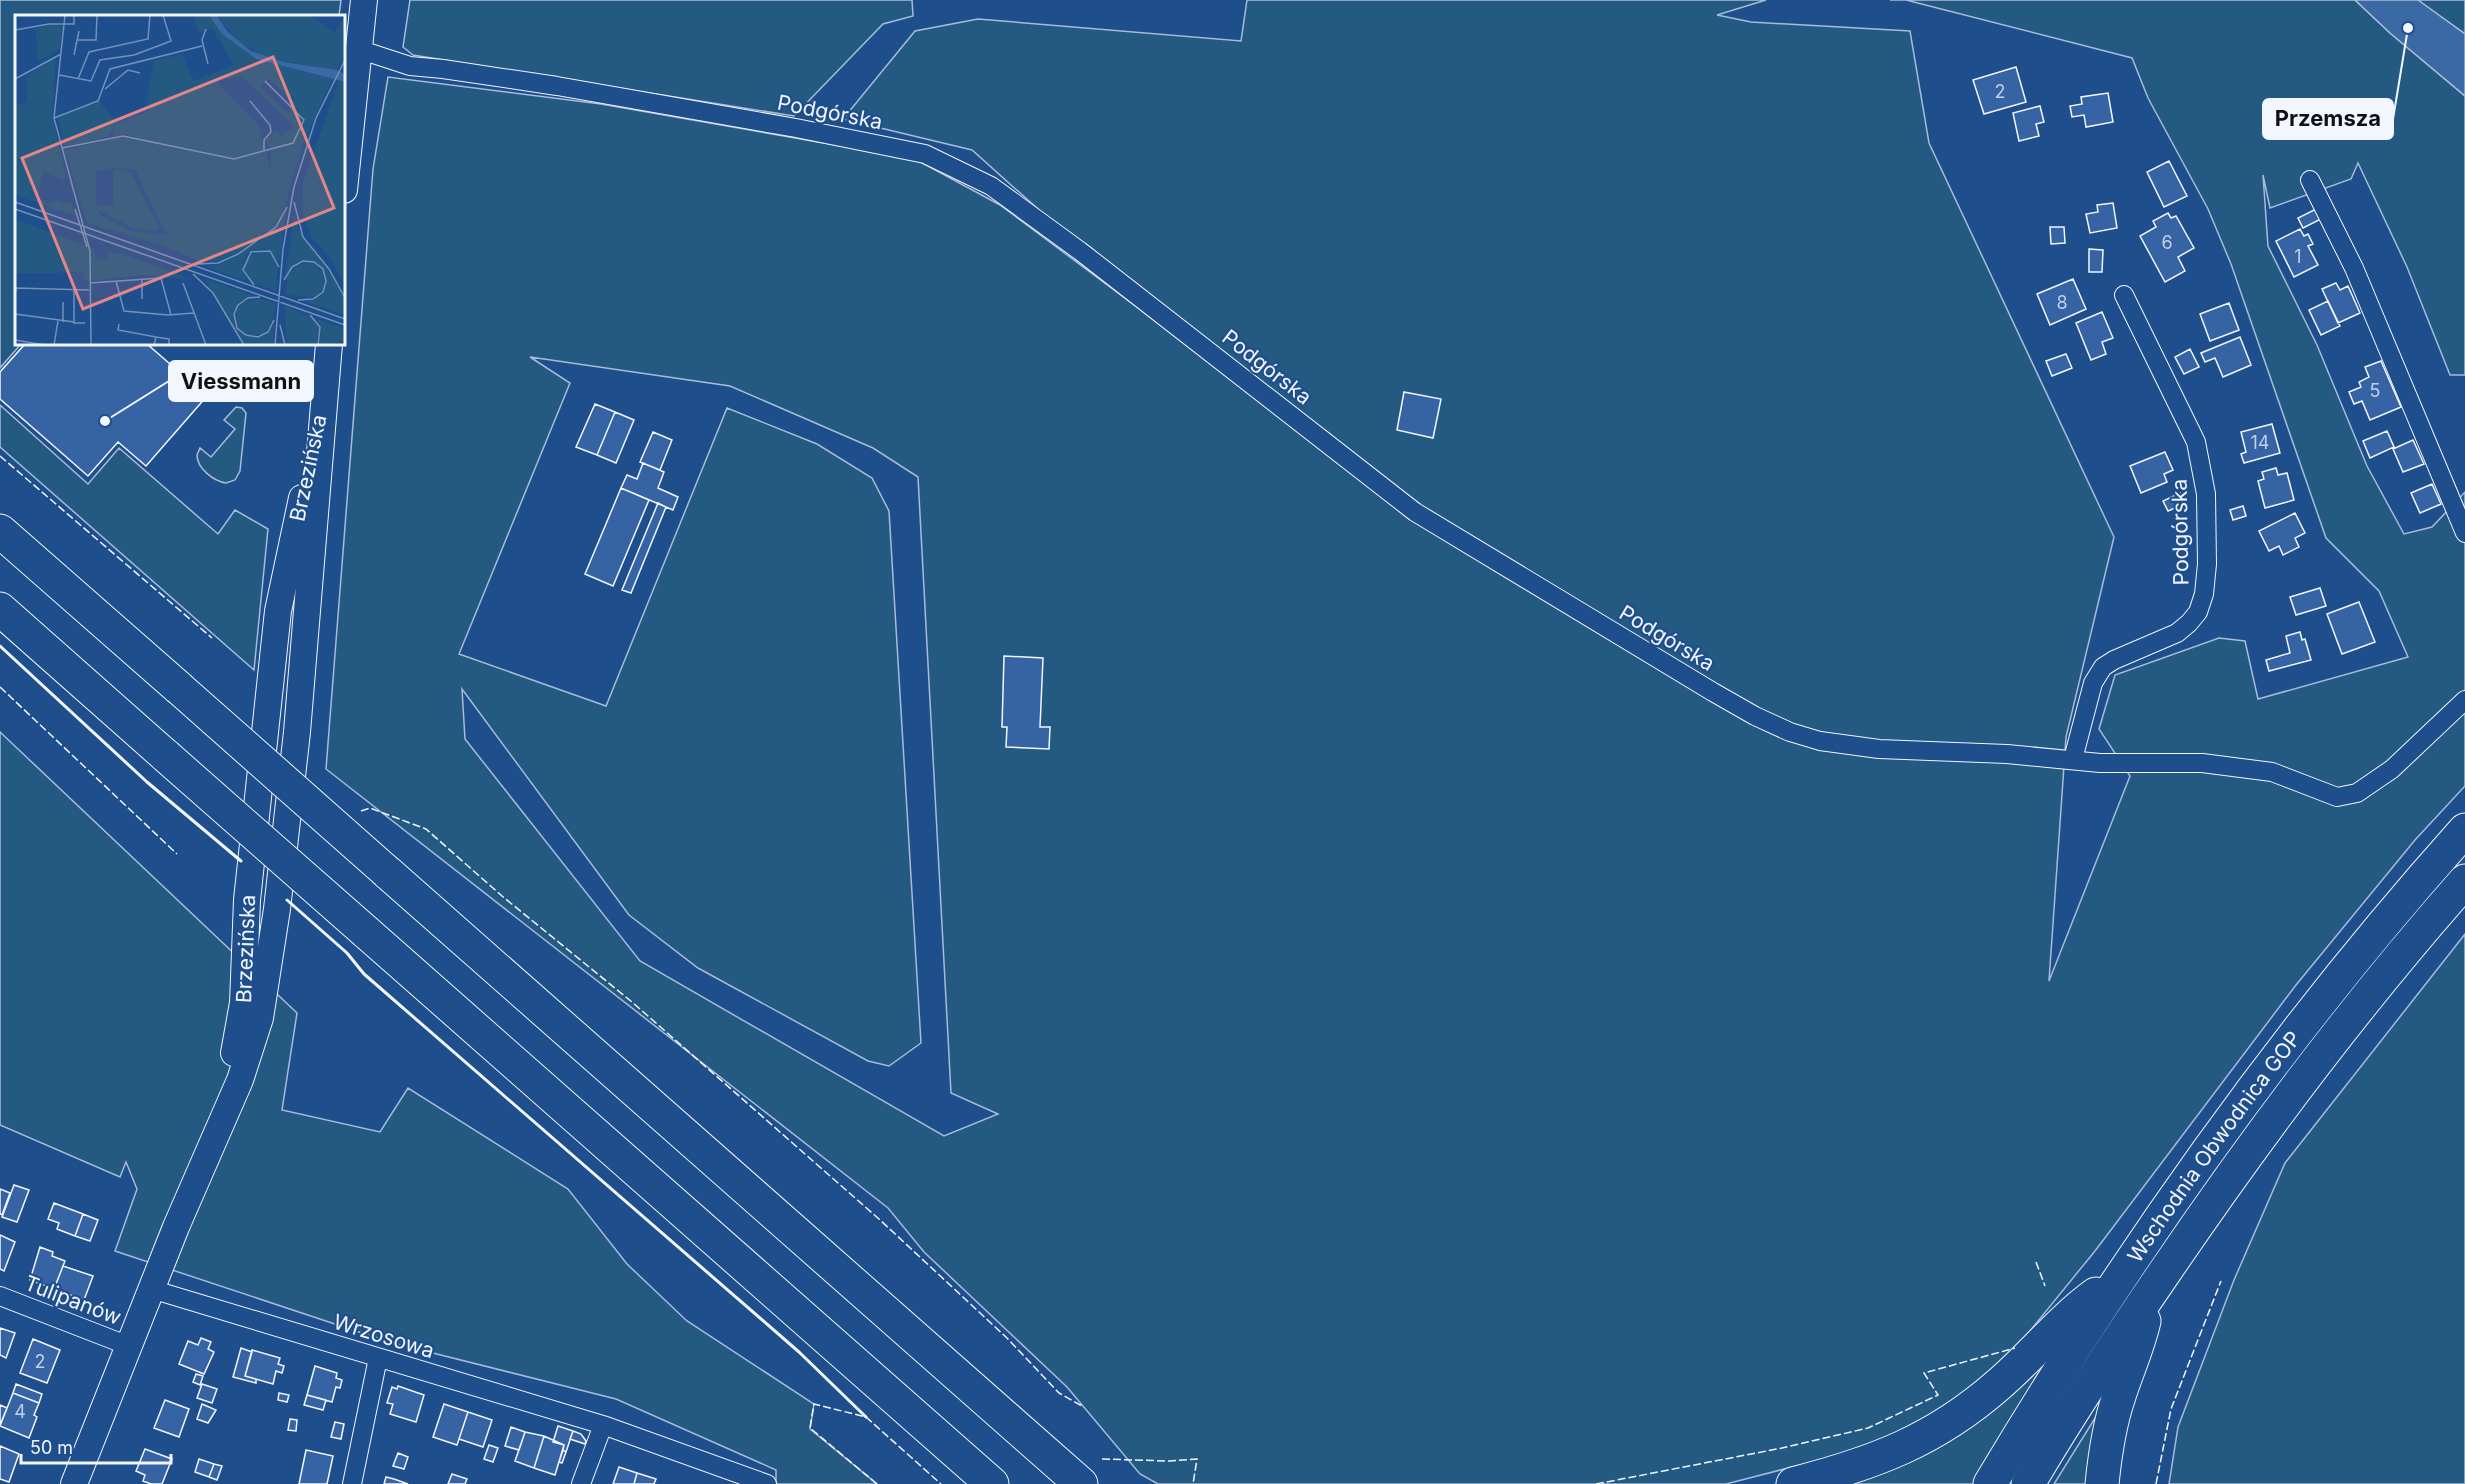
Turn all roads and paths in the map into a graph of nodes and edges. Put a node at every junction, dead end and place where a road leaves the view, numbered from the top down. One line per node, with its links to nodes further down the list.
1 (364, 0): 2 (main road)
2 (358, 49): 3 (main road); 11 (street, Podgórska)
3 (345, 180)
4 (2310, 180): 8 (street)
5 (2124, 295): 11 (street, Podgórska)
6 (329, 345): 15 (main road, Brzezińska)
7 (0, 531): 21 (highway, bridge)
8 (2465, 533)
9 (0, 609): 26 (highway, bridge)
10 (2465, 700): 11 (street, Podgórska)
11 (2073, 759)
12 (2465, 830): 14 (highway, Wschodnia Obwodnica GOP)
13 (2465, 881): 16 (highway, Wschodnia Obwodnica GOP)
14 (2121, 1276): 28 (highway); 29 (highway, Wschodnia Obwodnica GOP)
15 (151, 1288): 18 (main road, Brzezińska); 19 (street, Wrzosowa)
16 (2149, 1295): 30 (highway, Wschodnia Obwodnica GOP); 31 (highway)
17 (0, 1296): 18 (street, Tulipanów)
18 (129, 1346): 22 (main road, Brzezińska)
19 (378, 1358): 20 (street, Wrzosowa); 23 (street)
20 (603, 1425): 24 (street); 25 (street, Wrzosowa)
21 (1069, 1474): 27 (highway)
22 (74, 1484)
23 (352, 1484)
24 (581, 1484)
25 (767, 1484)
26 (992, 1484)
27 (1104, 1484)
28 (1793, 1484)
29 (1990, 1484)
30 (2028, 1484)
31 (2102, 1484)

